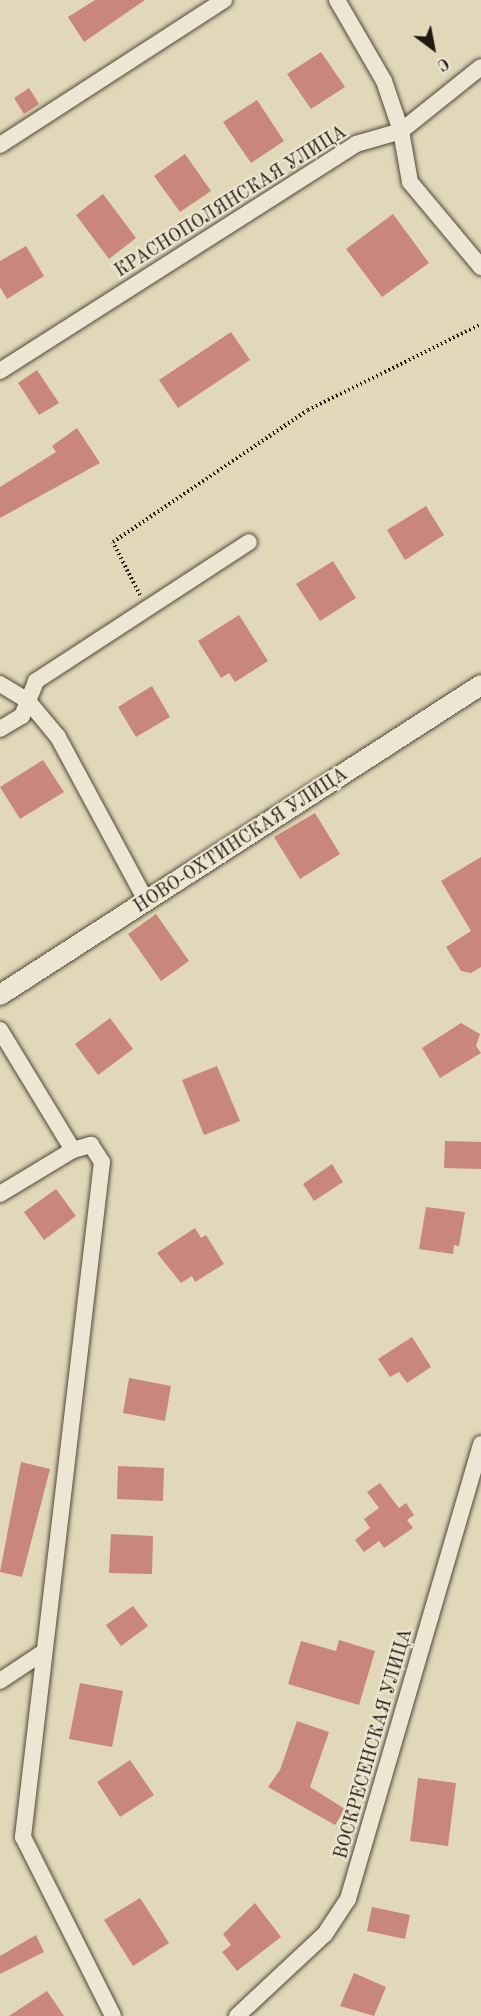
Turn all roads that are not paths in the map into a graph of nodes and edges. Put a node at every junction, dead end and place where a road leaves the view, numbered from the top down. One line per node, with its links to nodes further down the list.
1 (224, 0): 5 (street)
2 (337, 0): 4 (street)
3 (481, 67): 4 (street, КРАСНОПОЛЯНСКАЯ УЛИЦА)
4 (401, 131): 6 (street); 7 (street, КРАСНОПОЛЯНСКАЯ УЛИЦА)
5 (0, 145)
6 (481, 267)
7 (0, 371)
8 (249, 542): 11 (street)
9 (0, 684): 11 (street)
10 (481, 685): 13 (street, НОВО-ОХТИНСКАЯ УЛИЦА)
11 (28, 701): 12 (street); 13 (street)
12 (0, 729)
13 (147, 902): 14 (street, НОВО-ОХТИНСКАЯ УЛИЦА)
14 (0, 996)
15 (0, 1029): 16 (street)
16 (73, 1150): 17 (street); 19 (street)
17 (0, 1194)
18 (481, 1444): 22 (street, ВОСКРЕСЕНСКАЯ УЛИЦА)
19 (42, 1653): 20 (street); 21 (street)
20 (0, 1681)
21 (113, 2016)
22 (237, 2016)

